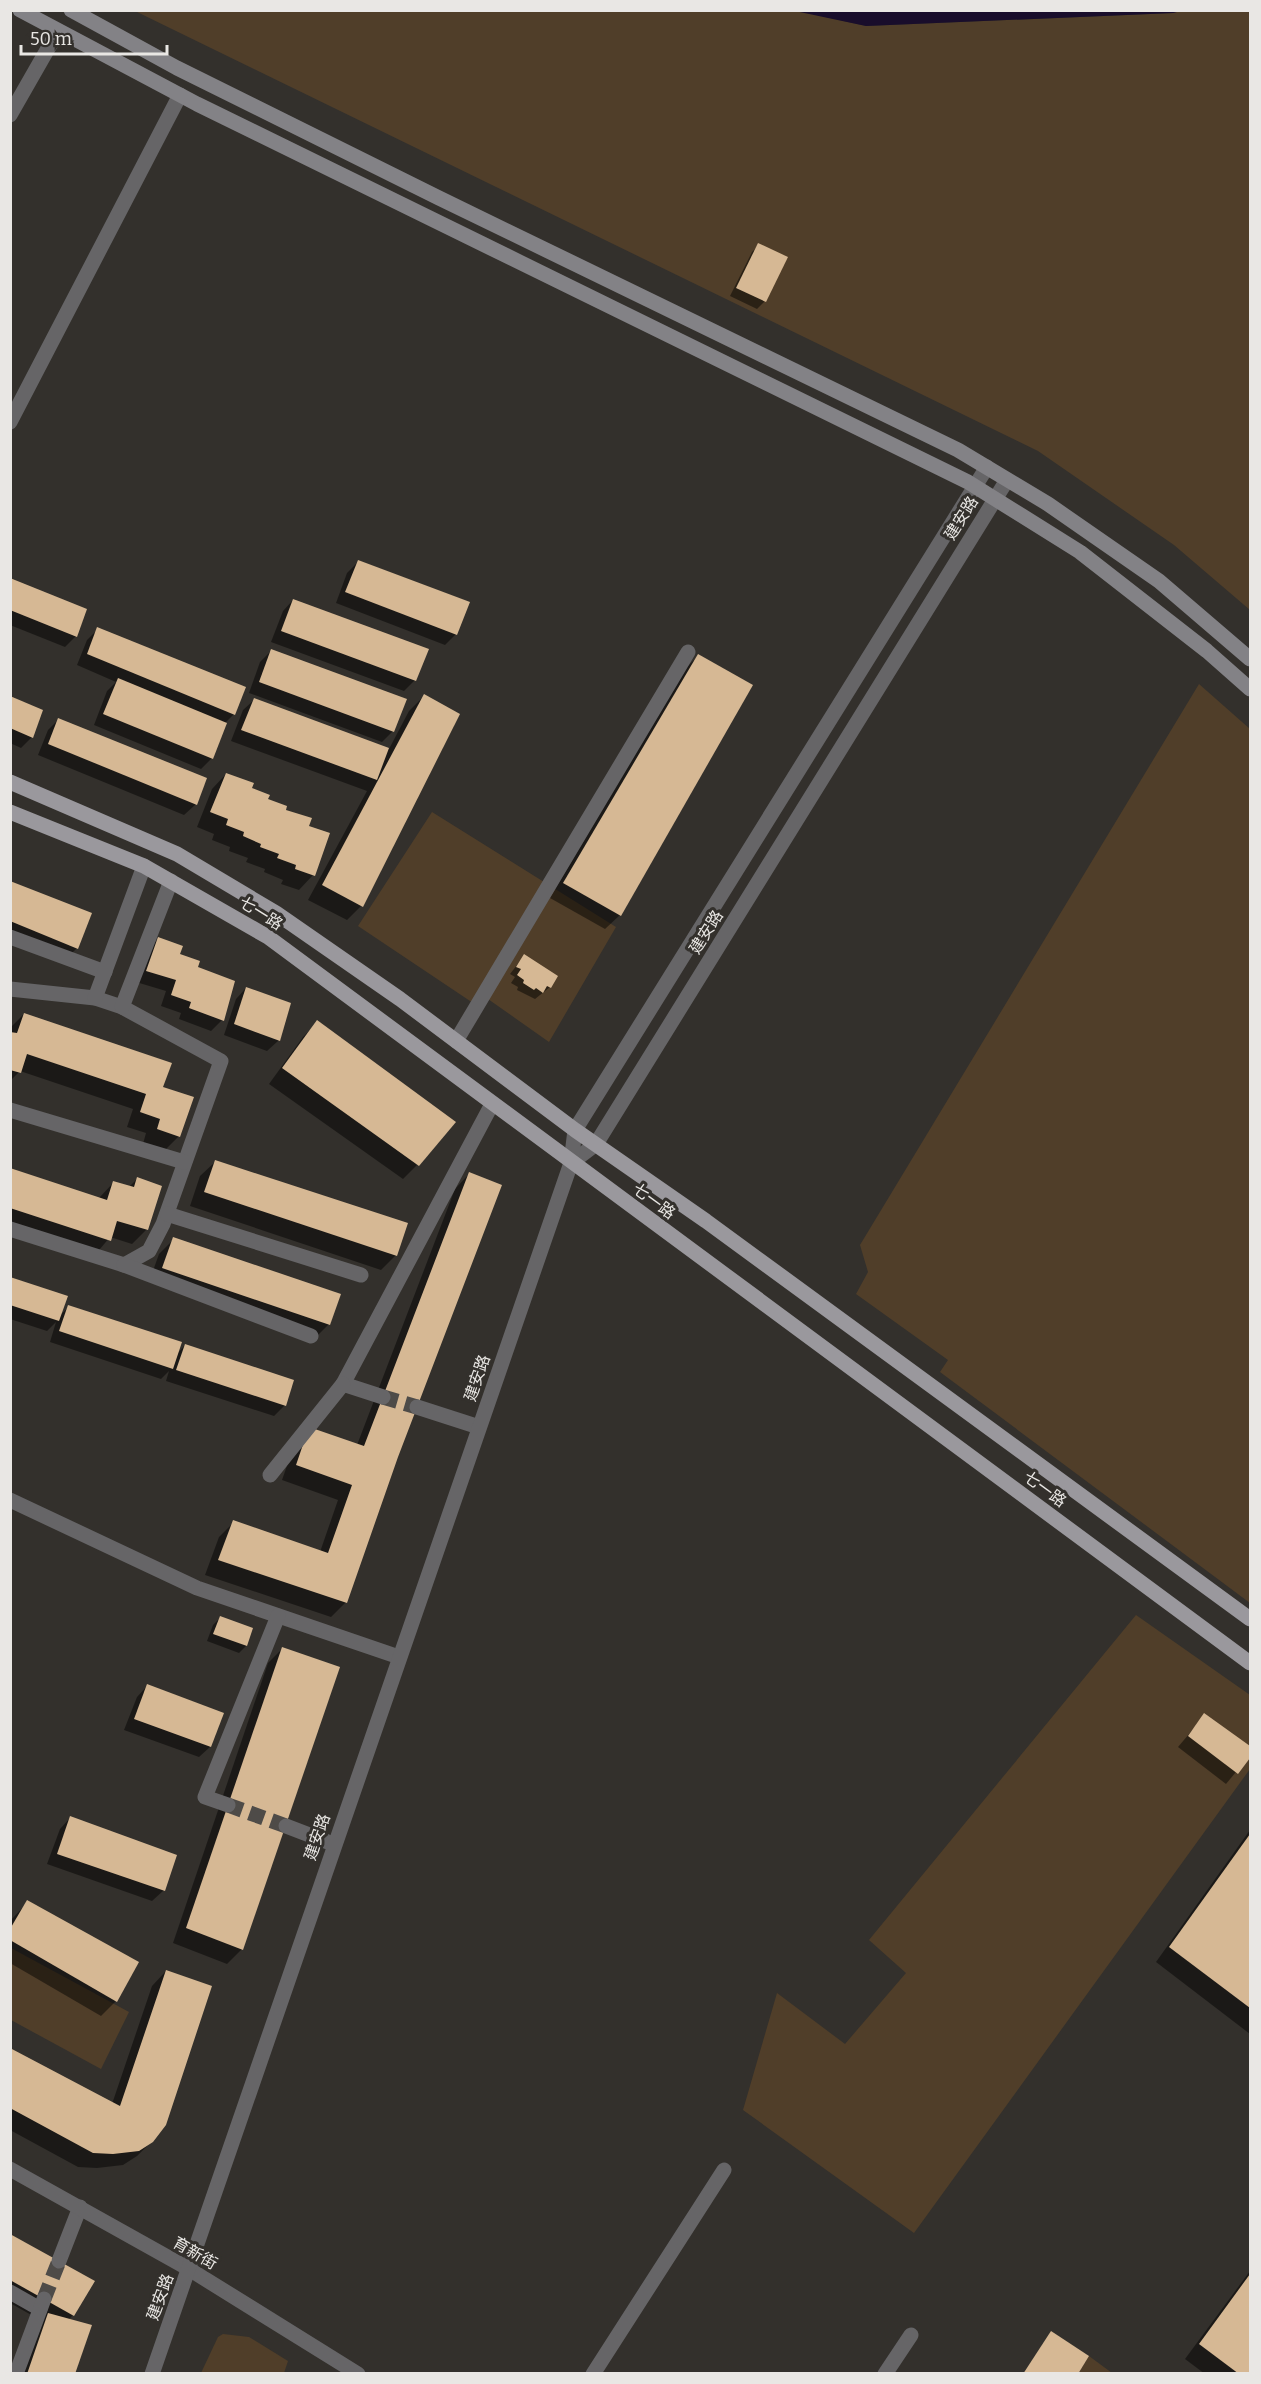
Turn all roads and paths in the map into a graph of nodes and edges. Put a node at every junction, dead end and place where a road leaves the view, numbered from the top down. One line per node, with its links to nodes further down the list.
1 (20, 10): 3 (main road)
2 (71, 10): 7 (main road)
3 (58, 31): 4 (main road); 5 (street)
4 (180, 95): 6 (street); 9 (main road)
5 (10, 115)
6 (10, 422)
7 (987, 467): 8 (main road); 9 (street)
8 (1007, 480): 10 (street, 建安路); 12 (main road)
9 (976, 487): 10 (main road); 26 (street)
10 (994, 499): 13 (main road); 27 (street, 建安路)
11 (688, 652): 23 (street)
12 (1251, 659)
13 (1251, 689)
14 (10, 782): 23 (main road, 七一路)
15 (10, 812): 16 (main road, 七一路)
16 (144, 866): 17 (main road, 七一路); 19 (street)
17 (171, 880): 22 (street); 29 (main road, 七一路)
18 (10, 937): 19 (street)
19 (105, 972): 21 (street)
20 (10, 988): 21 (street)
21 (95, 998): 22 (street)
22 (122, 1007): 28 (street)
23 (456, 1041): 26 (main road, 七一路)
24 (491, 1106): 35 (street)
25 (10, 1110): 28 (street)
26 (575, 1130): 27 (main road, 七一路); 29 (street)
27 (596, 1144): 29 (street, 建安路); 42 (main road, 七一路)
28 (184, 1162): 30 (street)
29 (571, 1162): 38 (street, 建安路); 44 (main road, 七一路)
30 (167, 1214): 32 (street); 33 (street)
31 (10, 1229): 32 (street)
32 (124, 1265): 34 (street)
33 (361, 1275)
34 (311, 1336)
35 (343, 1384): 36 (street); 39 (street)
36 (383, 1397)
37 (417, 1407): 38 (street)
38 (479, 1427): 43 (street, 建安路)
39 (270, 1475)
40 (10, 1500): 41 (street)
41 (278, 1616): 43 (street); 45 (street)
42 (1251, 1619)
43 (399, 1657): 47 (street, 建安路)
44 (1251, 1663)
45 (228, 1805)
46 (286, 1826): 47 (street)
47 (333, 1844): 52 (street, 建安路)
48 (10, 2169): 50 (street, 育新街)
49 (724, 2170): 58 (street)
50 (80, 2207): 51 (street); 52 (street, 育新街)
51 (59, 2261)
52 (189, 2269): 56 (street, 建安路); 57 (street, 育新街)
53 (10, 2292): 55 (street)
54 (911, 2335): 59 (street)
55 (16, 2373)
56 (152, 2373)
57 (358, 2373)
58 (593, 2373)
59 (885, 2373)

